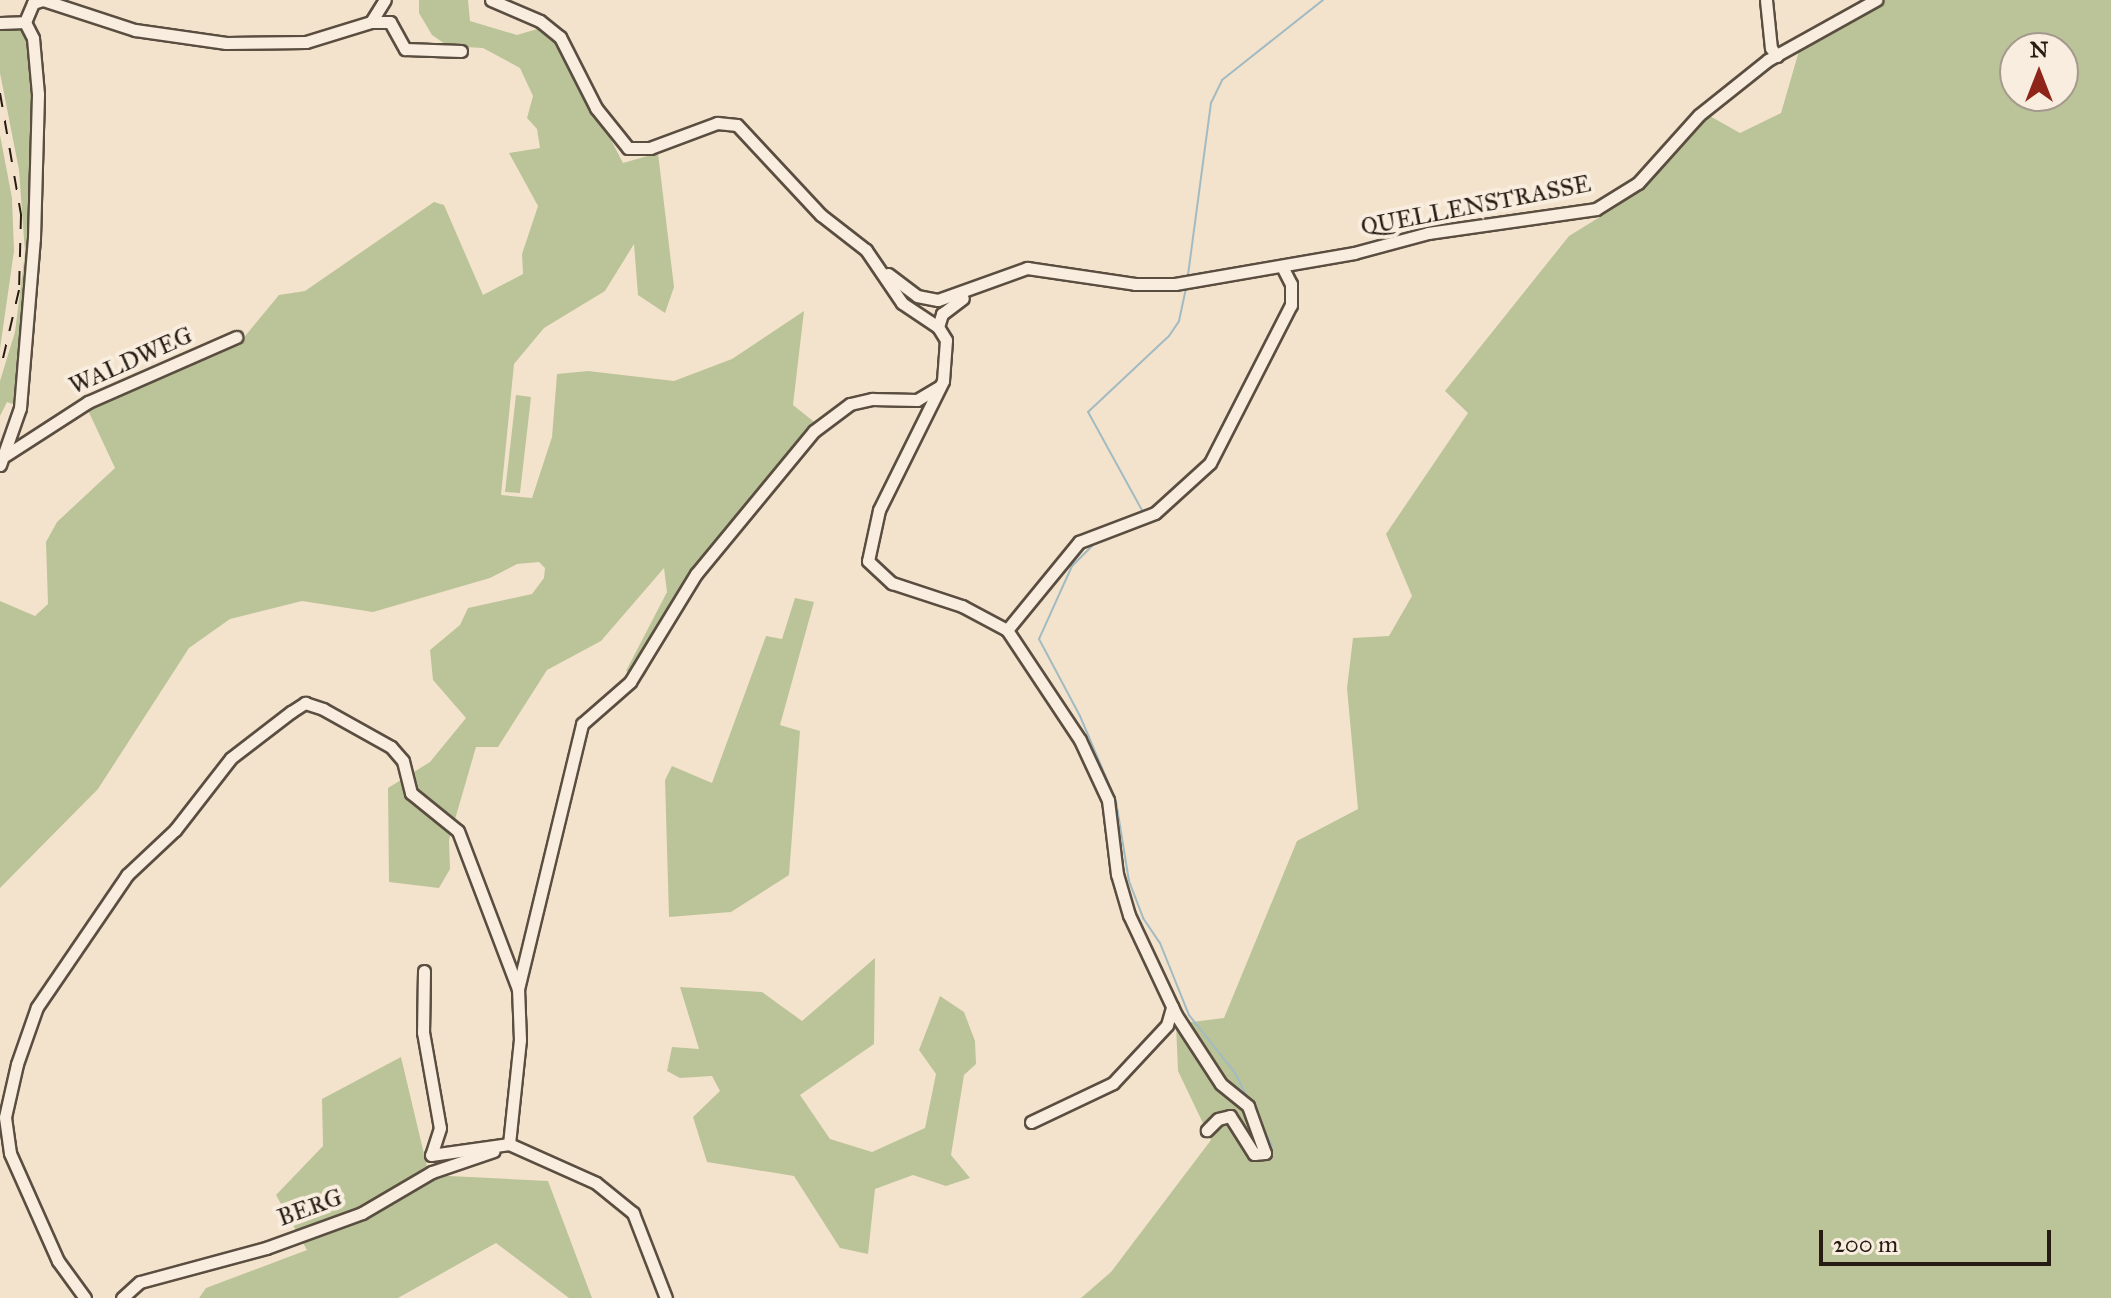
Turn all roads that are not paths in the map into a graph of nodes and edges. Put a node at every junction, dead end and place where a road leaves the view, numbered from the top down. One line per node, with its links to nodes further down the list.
1 (491, 0): 12 (street)
2 (1766, 0): 10 (street)
3 (1876, 0): 10 (street, QUELLENSTRASSE)
4 (384, 4): 6 (street); 7 (street)
5 (25, 22): 6 (street); 8 (street); 17 (street)
6 (371, 22): 7 (street)
7 (390, 22): 9 (street)
8 (0, 23)
9 (461, 51)
10 (1777, 56): 11 (street, QUELLENSTRASSE)
11 (1282, 266): 13 (street, QUELLENSTRASSE); 18 (street)
12 (884, 271): 13 (street, QUELLENSTRASSE); 14 (street)
13 (973, 291): 14 (street, QUELLENSTRASSE)
14 (938, 327): 16 (street)
15 (236, 337): 17 (street, WALDWEG)
16 (939, 387): 19 (street); 22 (street)
17 (3, 460)
18 (1014, 617): 19 (street); 20 (street)
19 (992, 620): 20 (street)
20 (1007, 630): 23 (street)
21 (424, 971): 26 (street)
22 (518, 989): 26 (street); 27 (street)
23 (1172, 1007): 24 (street); 25 (street)
24 (1031, 1122)
25 (1207, 1130)
26 (509, 1144): 28 (street, BERG); 29 (street)
27 (85, 1298)
28 (122, 1298)
29 (666, 1298)

